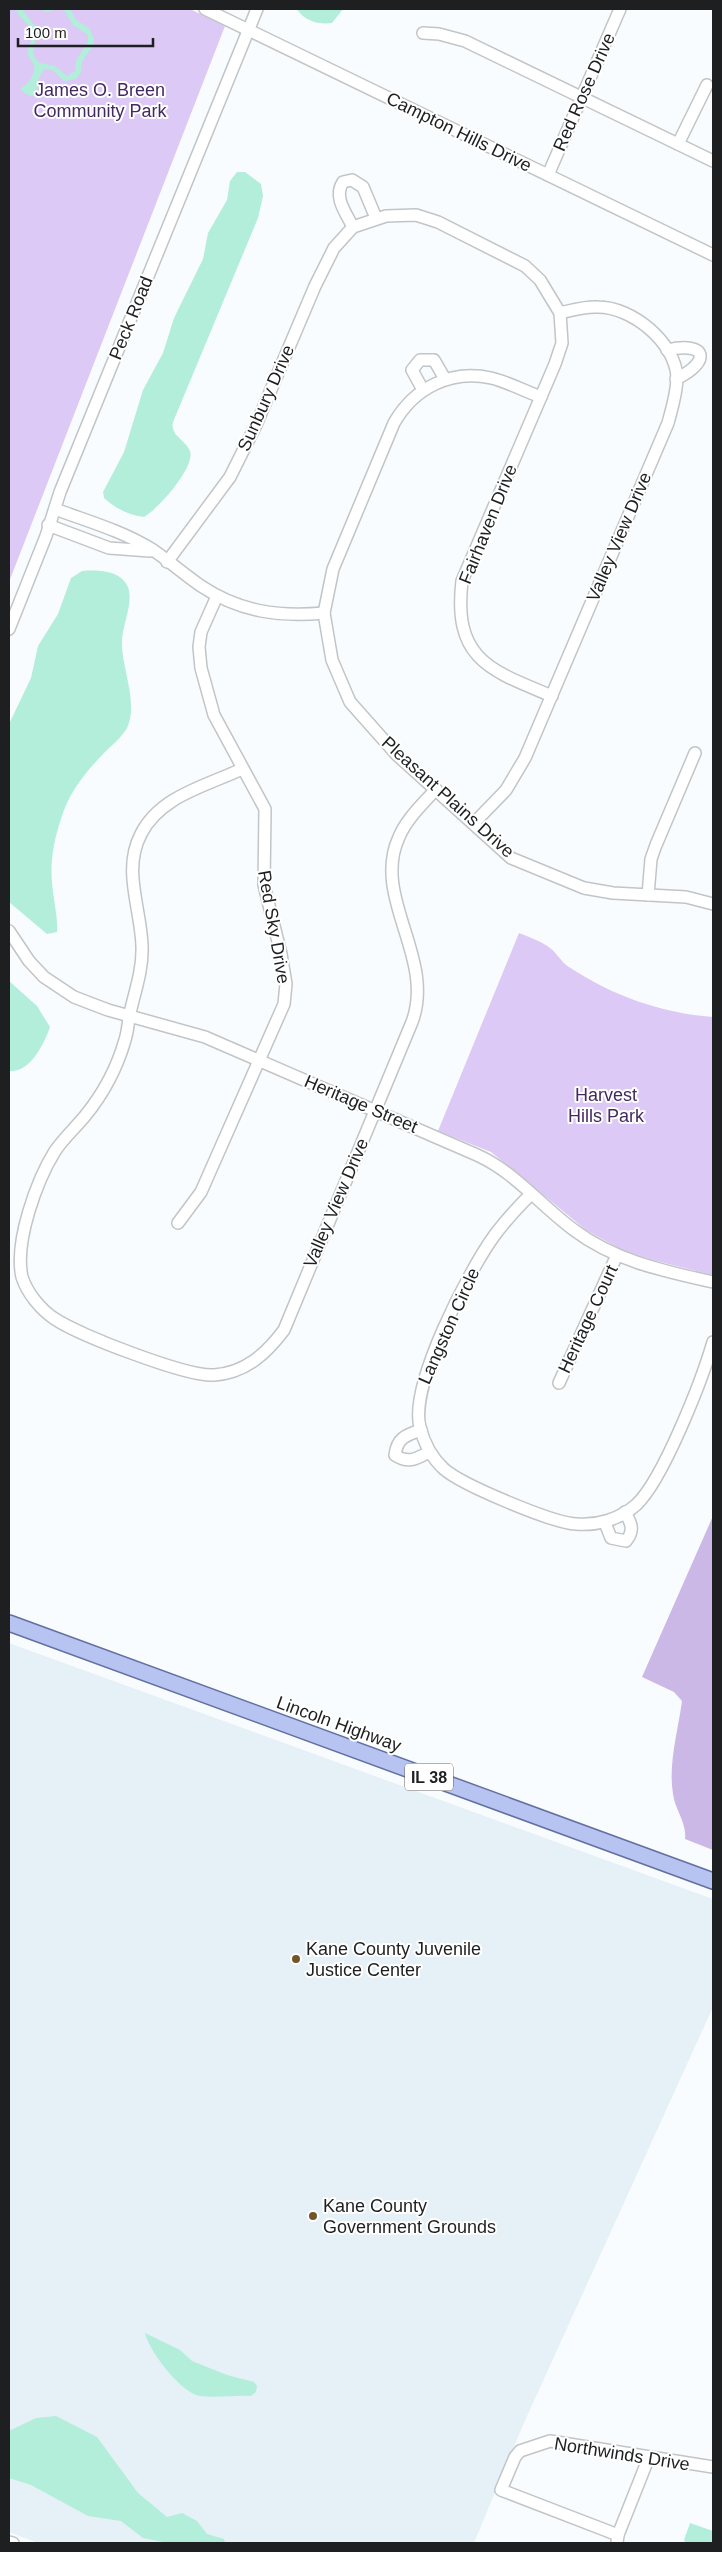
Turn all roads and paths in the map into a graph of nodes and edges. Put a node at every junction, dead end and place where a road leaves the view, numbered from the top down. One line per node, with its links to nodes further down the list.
1 (205, 9): 4 (street, Campton Hills Drive)
2 (256, 9): 4 (street, Peck Road)
3 (620, 9): 7 (street, Red Rose Drive)
4 (248, 29): 10 (street, Campton Hills Drive); 20 (street, Peck Road)
5 (423, 34): 7 (street)
6 (707, 85): 8 (street)
7 (582, 98): 8 (street); 10 (street, Red Rose Drive)
8 (678, 144): 9 (street)
9 (713, 161)
10 (548, 174): 13 (street, Campton Hills Drive)
11 (376, 218): 12 (street, Sunbury Drive); 12 (street); 14 (street, Sunbury Drive)
12 (353, 227): 23 (street, Sunbury Drive)
13 (713, 255)
14 (560, 313): 15 (street, Valley View Drive); 19 (street, Fairhaven Drive)
15 (667, 350): 17 (street, Valley View Drive); 17 (street)
16 (445, 379): 18 (street, Pleasant Plains Drive); 18 (street); 19 (street, Pleasant Plains Drive)
17 (676, 379): 27 (street, Valley View Drive)
18 (423, 390): 25 (street, Pleasant Plains Drive)
19 (541, 398): 27 (street, Fairhaven Drive)
20 (55, 509): 21 (street, Peck Road); 22 (street)
21 (48, 525): 22 (street); 26 (street, Peck Road)
22 (154, 551): 23 (street)
23 (167, 562): 24 (street)
24 (217, 596): 25 (street); 29 (street, Red Sky Drive)
25 (324, 613): 30 (street, Pleasant Plains Drive)
26 (9, 629)
27 (552, 696): 31 (street, Valley View Drive)
28 (695, 753): 32 (street)
29 (242, 769): 35 (street, Valley View Drive); 36 (street, Red Sky Drive)
30 (436, 789): 31 (street, Pleasant Plains Drive); 37 (street, Valley View Drive)
31 (474, 823): 32 (street, Pleasant Plains Drive)
32 (648, 895): 33 (street, Pleasant Plains Drive)
33 (713, 904)
34 (9, 931): 35 (street, Heritage Street)
35 (129, 1016): 36 (street, Heritage Street); 37 (street, Valley View Drive)
36 (259, 1061): 37 (street, Heritage Street); 39 (street, Red Sky Drive)
37 (375, 1110): 38 (street, Heritage Street)
38 (531, 1194): 40 (street, Heritage Street); 44 (street, Langston Circle)
39 (178, 1223)
40 (617, 1255): 41 (street, Heritage Street); 43 (street, Heritage Court)
41 (713, 1282)
42 (713, 1342): 46 (street, Langston Circle)
43 (558, 1383)
44 (421, 1430): 45 (street, Langston Circle); 45 (street)
45 (429, 1452): 47 (street, Langston Circle)
46 (625, 1512): 47 (street, Langston Circle); 47 (street)
47 (605, 1523)
48 (9, 1623): 49 (main road, Lincoln Highway / IL 38)
49 (713, 1881)
50 (649, 2457): 51 (street, Northwinds Drive); 52 (street); 52 (street, Northwinds Drive)
51 (713, 2467)
52 (617, 2539)
53 (9, 2542): 54 (street)
54 (13, 2543)

